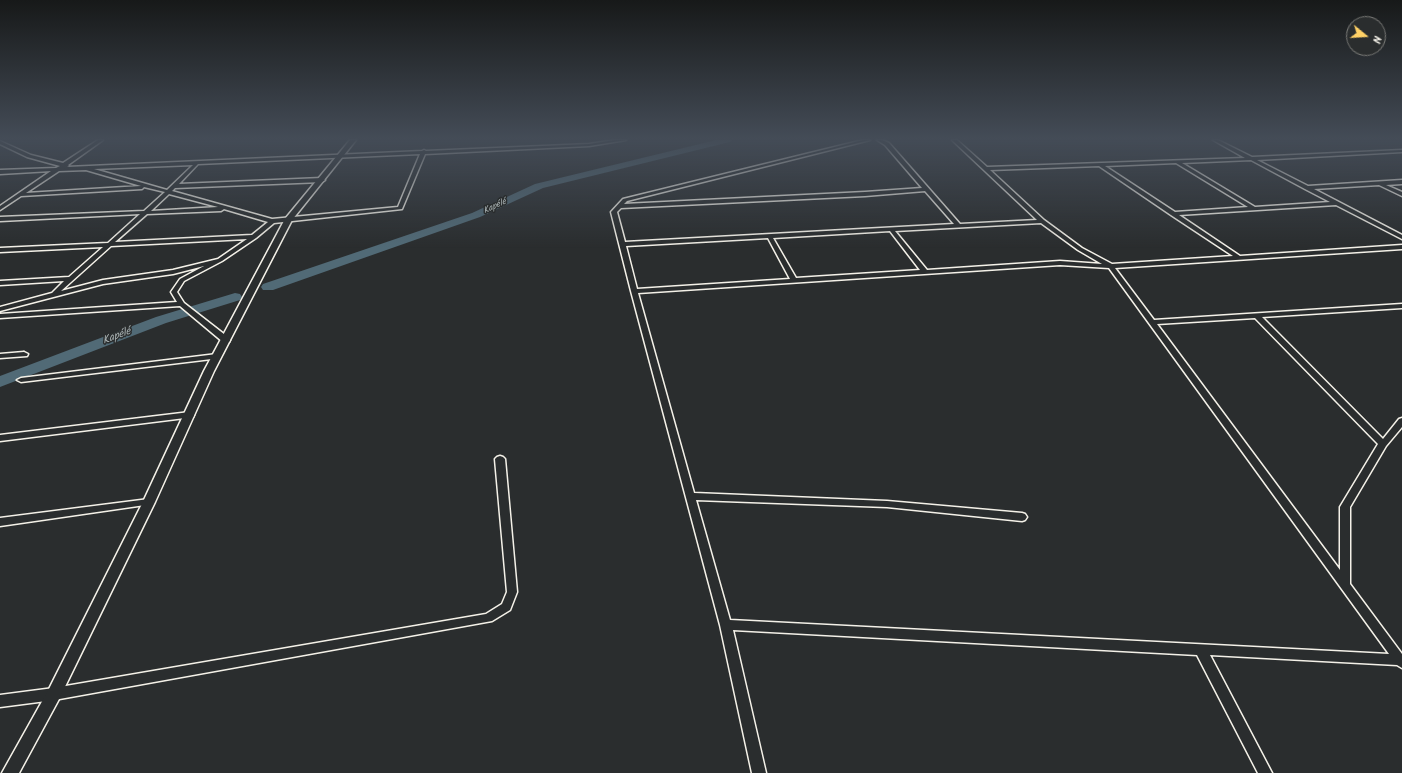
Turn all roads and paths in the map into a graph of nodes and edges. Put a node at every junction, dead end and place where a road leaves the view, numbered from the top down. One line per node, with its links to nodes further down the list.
1 (47, 176): 21 (street)
2 (111, 176): 16 (street)
3 (184, 176): 15 (street)
4 (325, 176): 12 (street)
5 (413, 176): 30 (street)
6 (722, 176): 23 (street)
7 (913, 176): 18 (street)
8 (993, 176): 32 (street)
9 (1117, 176): 28 (street)
10 (1200, 176): 25 (street)
11 (1283, 176): 17 (street)
12 (322, 180): 15 (street); 30 (street)
13 (1402, 182): 14 (street)
14 (1379, 183): 17 (street); 20 (street)
15 (174, 186): 19 (street)
16 (149, 187): 19 (street); 21 (street)
17 (1306, 188): 22 (street)
18 (925, 190): 23 (street); 33 (street)
19 (168, 192): 26 (street); 27 (street)
20 (1402, 194)
21 (19, 195): 24 (street)
22 (1337, 203): 25 (street); 37 (street)
23 (619, 206): 39 (street)
24 (0, 208)
25 (1255, 208): 28 (street)
26 (230, 209): 27 (street); 31 (street)
27 (145, 212): 29 (street); 38 (street)
28 (1173, 214): 42 (street)
29 (0, 219)
30 (289, 219): 31 (street); 57 (street)
31 (272, 221): 36 (street)
32 (1042, 221): 33 (street); 44 (street)
33 (958, 225): 34 (street)
34 (891, 229): 35 (street); 45 (street)
35 (769, 235): 39 (street); 47 (street)
36 (254, 237): 38 (street); 43 (street)
37 (1402, 237)
38 (108, 244): 41 (street); 46 (street)
39 (623, 244): 49 (street)
40 (1402, 247): 42 (street)
41 (0, 250)
42 (1238, 257): 44 (street)
43 (220, 260): 50 (street); 51 (street)
44 (1111, 266): 45 (street); 56 (street)
45 (925, 272): 47 (street)
46 (71, 279): 48 (street); 50 (street)
47 (794, 280): 49 (street)
48 (0, 283)
49 (634, 291): 67 (street)
50 (54, 294): 53 (street)
51 (182, 304): 55 (street); 57 (street)
52 (1402, 306): 54 (street)
53 (0, 309)
54 (1256, 315): 56 (street); 65 (street)
55 (0, 316)
56 (1152, 322): 71 (street)
57 (226, 340): 60 (street)
58 (24, 354): 59 (street)
59 (0, 356)
60 (217, 356): 61 (street); 62 (street)
61 (21, 380)
62 (190, 415): 64 (street); 68 (street)
63 (1402, 421): 65 (street)
64 (0, 438)
65 (1383, 444): 71 (street)
66 (500, 459): 75 (street)
67 (691, 496): 69 (street); 72 (street)
68 (149, 502): 70 (street); 75 (street)
69 (1022, 517)
70 (0, 522)
71 (1345, 587): 74 (street)
72 (726, 625): 73 (street); 78 (street)
73 (1201, 650): 74 (street); 79 (street)
74 (1401, 661)
75 (54, 694): 76 (street); 77 (street)
76 (0, 701)
77 (10, 773)
78 (759, 773)
79 (1265, 773)

